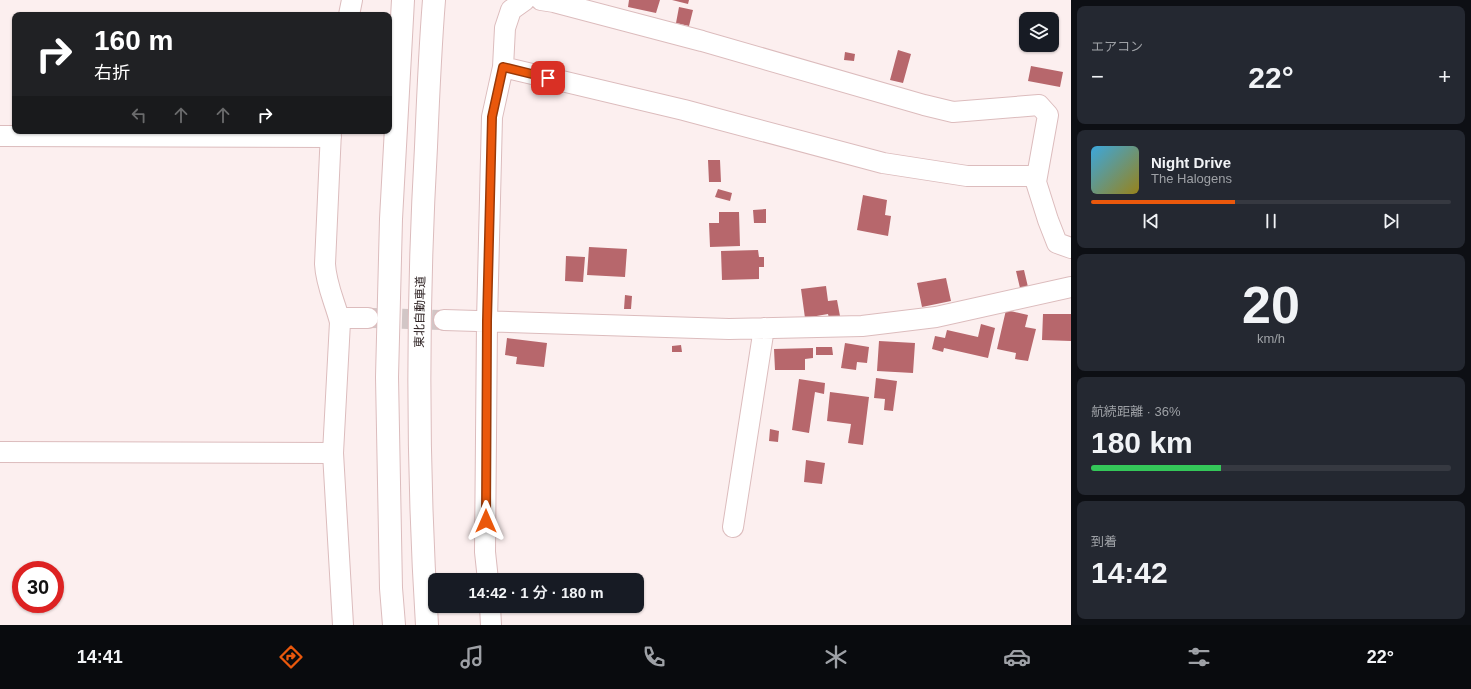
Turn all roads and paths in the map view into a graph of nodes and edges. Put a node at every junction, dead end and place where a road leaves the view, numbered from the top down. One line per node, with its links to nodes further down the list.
1 (352, 0): 6 (street)
2 (403, 0): 24 (highway)
3 (434, 0): 25 (highway, 東北自動車道)
4 (524, 0): 7 (street)
5 (541, 0): 10 (street)
6 (350, 12)
7 (503, 67): 10 (street); 16 (street)
8 (331, 134): 9 (street); 13 (street)
9 (0, 136)
10 (1037, 176): 11 (street)
11 (1071, 248)
12 (1071, 287): 17 (street)
13 (339, 318): 14 (street); 19 (street)
14 (368, 318)
15 (444, 320): 16 (street)
16 (487, 321): 17 (street); 21 (street)
17 (764, 328): 20 (street)
18 (0, 452): 19 (street)
19 (333, 453): 23 (street)
20 (733, 527)
21 (487, 573)
22 (490, 613): 26 (street)
23 (343, 625)
24 (394, 625)
25 (427, 625)
26 (491, 625)

